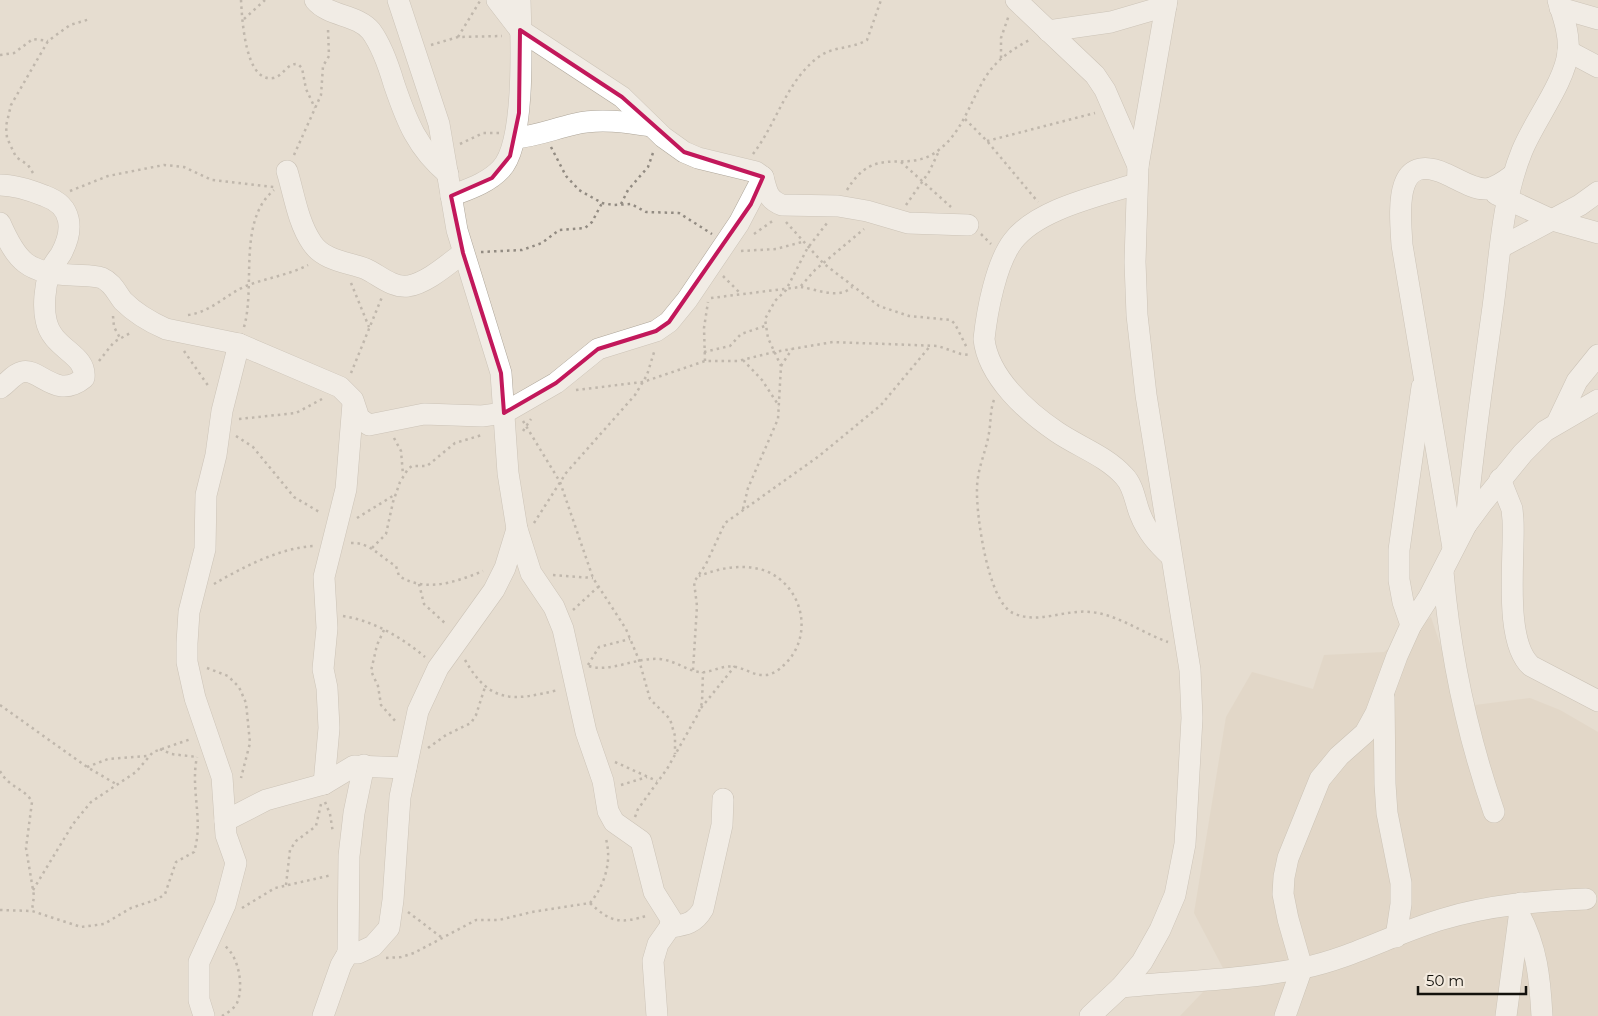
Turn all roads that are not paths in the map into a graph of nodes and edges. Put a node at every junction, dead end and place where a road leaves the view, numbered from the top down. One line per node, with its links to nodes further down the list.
1 (315, 0): 15 (street)
2 (497, 0): 10 (street)
3 (520, 0): 10 (street)
4 (1166, 3): 9 (street); 16 (street)
5 (1014, 4): 9 (street)
6 (1559, 4): 8 (street); 11 (street)
7 (405, 5): 15 (street)
8 (1598, 19)
9 (1048, 31): 16 (street)
10 (520, 34): 13 (street); 14 (street)
11 (1568, 51): 12 (street); 17 (street)
12 (1598, 67)
13 (657, 131): 14 (street); 18 (street)
14 (515, 138): 23 (street)
15 (448, 174): 23 (street)
16 (1137, 175): 46 (street); 46 (street)
17 (1513, 175): 21 (street); 24 (street)
18 (763, 177): 27 (street); 38 (street)
19 (282, 179): 30 (street)
20 (0, 185): 31 (street)
21 (1485, 189): 24 (street); 34 (street)
22 (1598, 192): 25 (street)
23 (452, 196): 30 (street)
24 (1507, 199): 25 (street); 29 (street)
25 (1552, 220): 28 (street); 29 (street)
26 (0, 223): 31 (street)
27 (968, 224)
28 (1598, 233)
29 (1501, 247): 43 (street)
30 (463, 253): 38 (street)
31 (49, 273): 32 (street); 35 (street)
32 (239, 344): 36 (street); 56 (street)
33 (1598, 355): 39 (street)
34 (1424, 375): 45 (street); 48 (street)
35 (0, 388)
36 (347, 393): 40 (street); 41 (street)
37 (1598, 400): 39 (street)
38 (508, 412): 40 (street); 44 (street)
39 (1558, 423): 42 (street)
40 (377, 424): 41 (street)
41 (350, 447): 53 (street)
42 (1500, 479): 43 (street); 50 (street)
43 (1466, 525): 45 (street)
44 (518, 534): 52 (street); 59 (street)
45 (1453, 548): 47 (street)
46 (1172, 556): 63 (street)
47 (1443, 572): 48 (street); 55 (street)
48 (1411, 625): 49 (street)
49 (1384, 692): 60 (street); 62 (street)
50 (1598, 701)
51 (364, 765): 52 (street); 53 (street); 61 (street)
52 (406, 768): 61 (street)
53 (324, 784): 56 (street)
54 (723, 799): 59 (street)
55 (1494, 812)
56 (225, 821): 64 (street)
57 (1586, 899): 58 (street)
58 (1520, 908): 60 (street); 69 (street); 70 (street)
59 (668, 918): 66 (street)
60 (1396, 937): 62 (street)
61 (353, 953): 65 (street)
62 (1302, 968): 63 (street); 68 (street)
63 (1121, 987): 67 (street)
64 (204, 1016)
65 (323, 1016)
66 (657, 1016)
67 (1090, 1016)
68 (1285, 1016)
69 (1506, 1016)
70 (1542, 1016)

